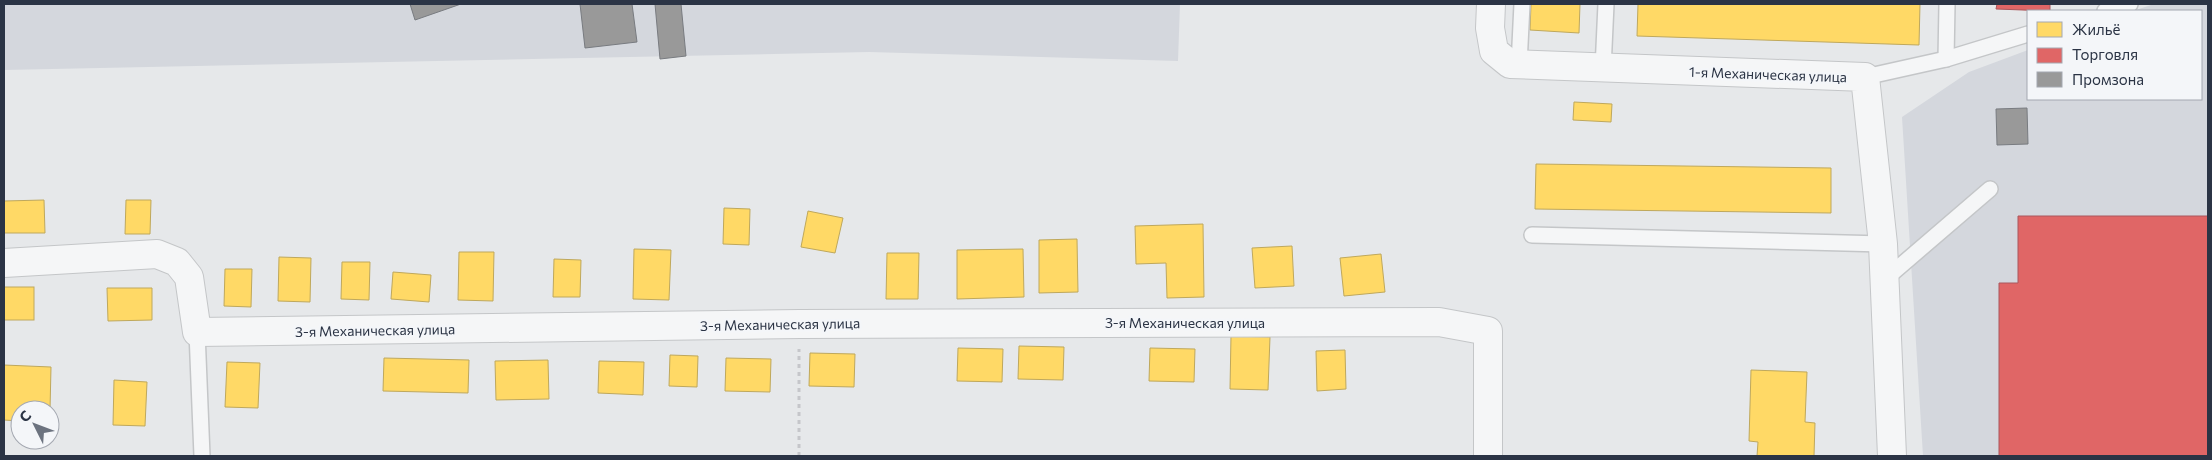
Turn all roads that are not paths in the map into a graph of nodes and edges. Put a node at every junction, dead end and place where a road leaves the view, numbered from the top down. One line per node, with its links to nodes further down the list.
1 (1491, 4): 9 (street, 1-я Механическая улица)
2 (1522, 4): 9 (lane)
3 (1606, 4): 10 (lane)
4 (1947, 4): 8 (lane)
5 (2130, 4): 6 (lane)
6 (2109, 10)
7 (2027, 34): 8 (lane)
8 (1946, 59): 11 (lane)
9 (1519, 65): 10 (street, 1-я Механическая улица)
10 (1603, 69): 11 (street, 1-я Механическая улица)
11 (1865, 77): 14 (street, 1-я Механическая улица)
12 (1990, 189): 16 (lane)
13 (1532, 235): 14 (lane)
14 (1883, 244): 16 (street, 1-я Механическая улица)
15 (4, 263): 17 (street)
16 (1884, 280): 20 (street, 1-я Механическая улица)
17 (196, 332): 18 (lane); 19 (street, 3-я Механическая улица)
18 (202, 456)
19 (1488, 456)
20 (1892, 456)

